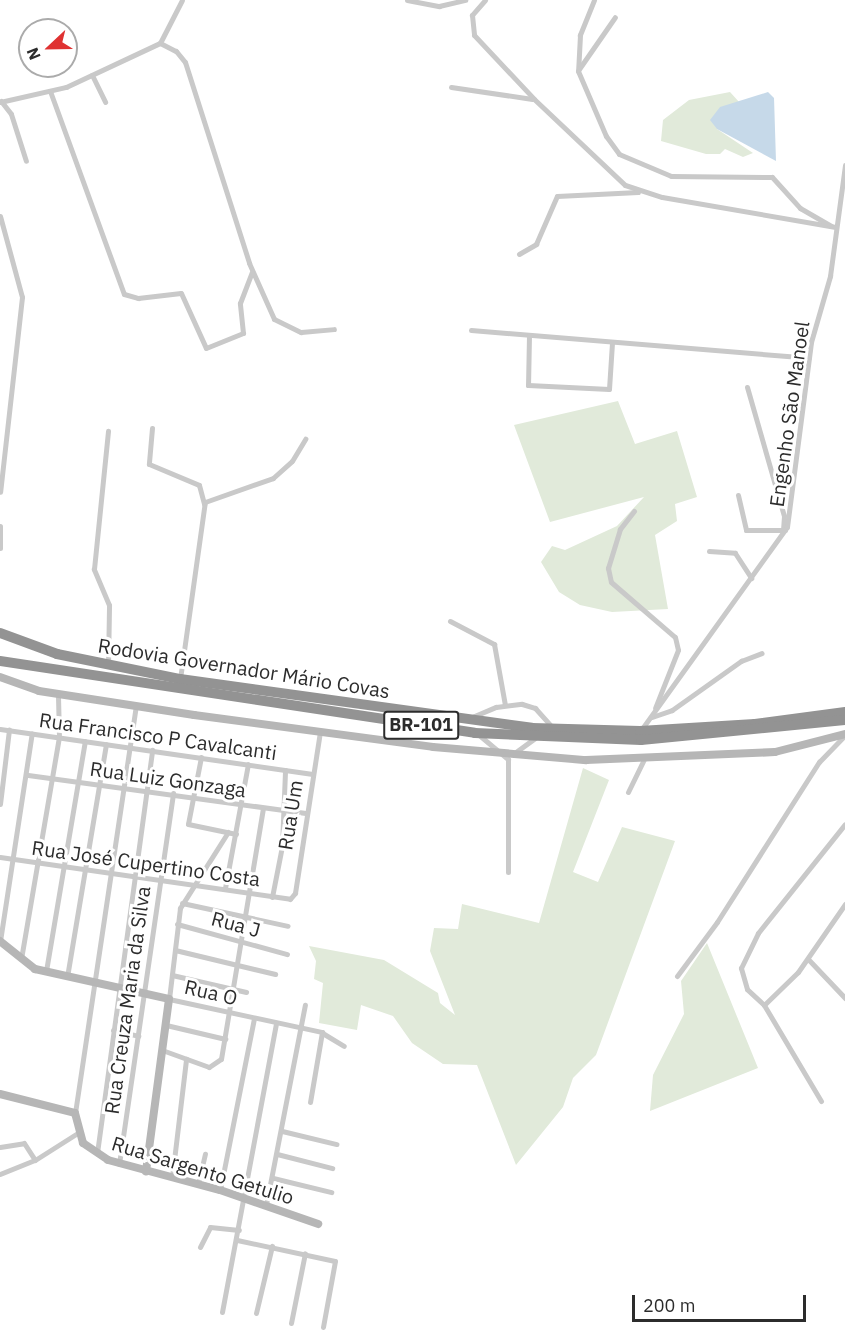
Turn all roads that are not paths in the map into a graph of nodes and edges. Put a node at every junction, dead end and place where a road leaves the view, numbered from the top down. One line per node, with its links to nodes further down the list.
1 (182, 0): 7 (street)
2 (407, 0): 3 (street)
3 (465, 0)
4 (485, 0): 12 (street)
5 (594, 0): 8 (street)
6 (615, 17): 8 (street)
7 (160, 43): 9 (street); 21 (street)
8 (578, 71): 19 (street)
9 (92, 75): 11 (street); 14 (street)
10 (451, 87): 12 (street)
11 (51, 91): 13 (street); 21 (street)
12 (534, 99): 17 (street)
13 (1, 102): 15 (street)
14 (105, 102)
15 (26, 161)
16 (845, 165): 19 (street, Engenho São Manoel)
17 (639, 192): 19 (street); 20 (street)
18 (0, 216): 29 (street)
19 (833, 226): 26 (street, Engenho São Manoel)
20 (519, 254)
21 (252, 272): 22 (street)
22 (334, 329)
23 (471, 330): 24 (street)
24 (529, 335): 25 (street); 25 (street)
25 (612, 342): 26 (street)
26 (809, 358): 38 (street, Engenho São Manoel)
27 (747, 387): 38 (street)
28 (0, 424): 29 (street)
29 (8, 426): 33 (street)
30 (152, 428): 35 (street)
31 (108, 431): 46 (street)
32 (305, 439): 35 (street)
33 (0, 492)
34 (738, 495): 38 (street)
35 (204, 506): 48 (street)
36 (634, 511): 53 (street)
37 (0, 526): 39 (street)
38 (784, 530): 41 (street, Engenho São Manoel)
39 (0, 548)
40 (709, 551): 41 (street)
41 (751, 578): 53 (street, Engenho São Manoel)
42 (450, 621): 50 (street)
43 (0, 633): 46 (highway, Rodovia Governador Mário Covas / BR-101)
44 (762, 653): 53 (street)
45 (0, 661): 62 (highway, Rodovia Governador Mário Covas / BR-101)
46 (108, 665): 48 (highway, Rodovia Governador Mário Covas / BR-101)
47 (0, 677): 49 (main road)
48 (180, 679): 55 (highway, Rodovia Governador Mário Covas / BR-101)
49 (58, 695): 51 (main road); 65 (street)
50 (505, 705): 55 (street); 57 (street)
51 (136, 706): 60 (main road); 68 (street)
52 (845, 711): 59 (highway, Rodovia Governador Mário Covas / BR-101)
53 (651, 717): 59 (street, Engenho São Manoel)
54 (845, 720): 64 (highway, Rodovia Governador Mário Covas / BR-101)
55 (466, 721): 57 (highway, Rodovia Governador Mário Covas / BR-101)
56 (0, 729): 58 (street, Rua Francisco P Cavalcanti)
57 (554, 729): 59 (highway, Rodovia Governador Mário Covas / BR-101)
58 (9, 730): 61 (street, Rua Francisco P Cavalcanti); 71 (street)
59 (640, 731)
60 (320, 732): 70 (main road); 76 (street, Rua Um)
61 (32, 733): 65 (street, Rua Francisco P Cavalcanti); 77 (street)
62 (475, 733): 64 (highway, Rodovia Governador Mário Covas / BR-101); 70 (street)
63 (845, 734): 73 (main road); 124 (street)
64 (538, 736): 70 (street)
65 (59, 737): 66 (street, Rua Francisco P Cavalcanti); 78 (street)
66 (85, 741): 67 (street, Rua Francisco P Cavalcanti); 79 (street)
67 (106, 744): 68 (street, Rua Francisco P Cavalcanti); 81 (street)
68 (129, 747): 69 (street, Rua Francisco P Cavalcanti); 82 (street)
69 (152, 750): 72 (street, Rua Francisco P Cavalcanti); 83 (street)
70 (508, 755): 73 (main road); 101 (street)
71 (2, 756): 80 (street)
72 (201, 757): 74 (street, Rua Francisco P Cavalcanti); 86 (street)
73 (644, 759): 84 (street)
74 (248, 764): 75 (street, Rua Francisco P Cavalcanti); 88 (street)
75 (285, 770): 76 (street, Rua Francisco P Cavalcanti); 90 (street)
76 (311, 774): 91 (street, Rua Um)
77 (28, 775): 78 (street, Rua Luiz Gonzaga); 96 (street)
78 (52, 778): 79 (street, Rua Luiz Gonzaga); 97 (street)
79 (75, 781): 81 (street, Rua Luiz Gonzaga); 98 (street)
80 (1, 784): 87 (street)
81 (98, 784): 82 (street, Rua Luiz Gonzaga); 99 (street)
82 (122, 788): 83 (street, Rua Luiz Gonzaga); 100 (street)
83 (147, 791): 85 (street, Rua Luiz Gonzaga); 102 (street)
84 (628, 792)
85 (172, 793): 86 (street, Rua Luiz Gonzaga); 103 (street, Rua Creuza Maria da Silva)
86 (195, 797): 88 (street, Rua Luiz Gonzaga); 93 (street)
87 (0, 804)
88 (240, 804): 89 (street, Rua Luiz Gonzaga); 94 (street)
89 (263, 808): 90 (street, Rua Luiz Gonzaga); 106 (street)
90 (284, 811): 91 (street, Rua Luiz Gonzaga); 107 (street)
91 (304, 813): 108 (street, Rua Um)
92 (845, 824): 134 (street)
93 (228, 832): 94 (street); 104 (street)
94 (236, 834): 105 (street)
95 (0, 857): 96 (street, Rua José Cupertino Costa)
96 (16, 859): 97 (street, Rua José Cupertino Costa); 114 (street)
97 (39, 862): 98 (street, Rua José Cupertino Costa); 119 (street)
98 (63, 864): 99 (street, Rua José Cupertino Costa); 121 (street)
99 (87, 867): 100 (street, Rua José Cupertino Costa); 125 (street)
100 (112, 870): 102 (street, Rua José Cupertino Costa); 126 (street)
101 (508, 872)
102 (135, 873): 103 (street, Rua José Cupertino Costa); 128 (street)
103 (160, 877): 104 (street, Rua José Cupertino Costa); 130 (street, Rua Creuza Maria da Silva)
104 (196, 884): 105 (street, Rua José Cupertino Costa); 109 (street)
105 (225, 888): 106 (street, Rua José Cupertino Costa)
106 (249, 893): 107 (street, Rua José Cupertino Costa); 111 (street)
107 (272, 897): 108 (street, Rua José Cupertino Costa)
108 (287, 899)
109 (182, 903): 111 (street); 112 (street)
110 (845, 904): 118 (street)
111 (246, 916): 113 (street); 115 (street)
112 (177, 924): 115 (street, Rua J); 116 (street)
113 (288, 926)
114 (0, 941): 119 (main road)
115 (241, 941): 117 (street, Rua J); 120 (street)
116 (175, 950): 120 (street); 123 (street)
117 (287, 954)
118 (808, 959): 131 (street); 134 (street)
119 (20, 961): 121 (main road, Rua O)
120 (236, 964): 122 (street); 127 (street)
121 (46, 971): 125 (main road, Rua O)
122 (275, 974)
123 (172, 975): 127 (street); 132 (street)
124 (677, 976)
125 (67, 977): 126 (main road, Rua O)
126 (95, 985): 128 (main road, Rua O); 150 (street)
127 (232, 989): 129 (street); 135 (street)
128 (120, 990): 130 (main road, Rua O); 140 (street)
129 (246, 992)
130 (144, 994): 132 (main road, Rua O); 142 (street, Rua Creuza Maria da Silva)
131 (845, 998)
132 (169, 999): 135 (street, Rua O); 138 (main road)
133 (305, 1005): 139 (street)
134 (764, 1005): 148 (street)
135 (230, 1013): 136 (street, Rua O); 143 (street)
136 (254, 1019): 137 (street, Rua O); 166 (street)
137 (276, 1023): 139 (street, Rua O); 168 (street)
138 (166, 1025): 143 (street); 145 (main road)
139 (300, 1028): 141 (street, Rua O); 151 (street)
140 (113, 1030): 142 (street); 157 (street)
141 (322, 1033): 144 (street); 149 (street)
142 (138, 1035): 159 (street, Rua Creuza Maria da Silva)
143 (225, 1039): 146 (street)
144 (345, 1046)
145 (162, 1050): 146 (street); 161 (main road)
146 (186, 1059): 163 (street)
147 (0, 1094): 150 (main road)
148 (821, 1101)
149 (310, 1102)
150 (75, 1113): 152 (main road)
151 (282, 1131): 153 (street); 156 (street)
152 (76, 1134): 157 (main road, Rua Sargento Getulio); 158 (street)
153 (336, 1144)
154 (0, 1147): 158 (street)
155 (204, 1154): 165 (street)
156 (277, 1154): 160 (street); 164 (street)
157 (96, 1155): 159 (main road, Rua Sargento Getulio)
158 (35, 1160): 162 (street)
159 (119, 1164): 161 (main road, Rua Sargento Getulio)
160 (332, 1168)
161 (146, 1171): 163 (main road, Rua Sargento Getulio)
162 (0, 1174)
163 (172, 1177): 165 (main road, Rua Sargento Getulio)
164 (273, 1178): 167 (street); 169 (street)
165 (198, 1184): 166 (main road, Rua Sargento Getulio)
166 (220, 1190): 168 (main road, Rua Sargento Getulio)
167 (331, 1191)
168 (244, 1198): 169 (main road, Rua Sargento Getulio); 171 (street)
169 (266, 1205): 170 (main road, Rua Sargento Getulio)
170 (318, 1224)
171 (239, 1230): 172 (street); 174 (street)
172 (237, 1240): 173 (street); 176 (street)
173 (272, 1246): 175 (street); 177 (street)
174 (200, 1247)
175 (305, 1253): 178 (street); 179 (street)
176 (222, 1312)
177 (256, 1313)
178 (291, 1323)
179 (323, 1327)

